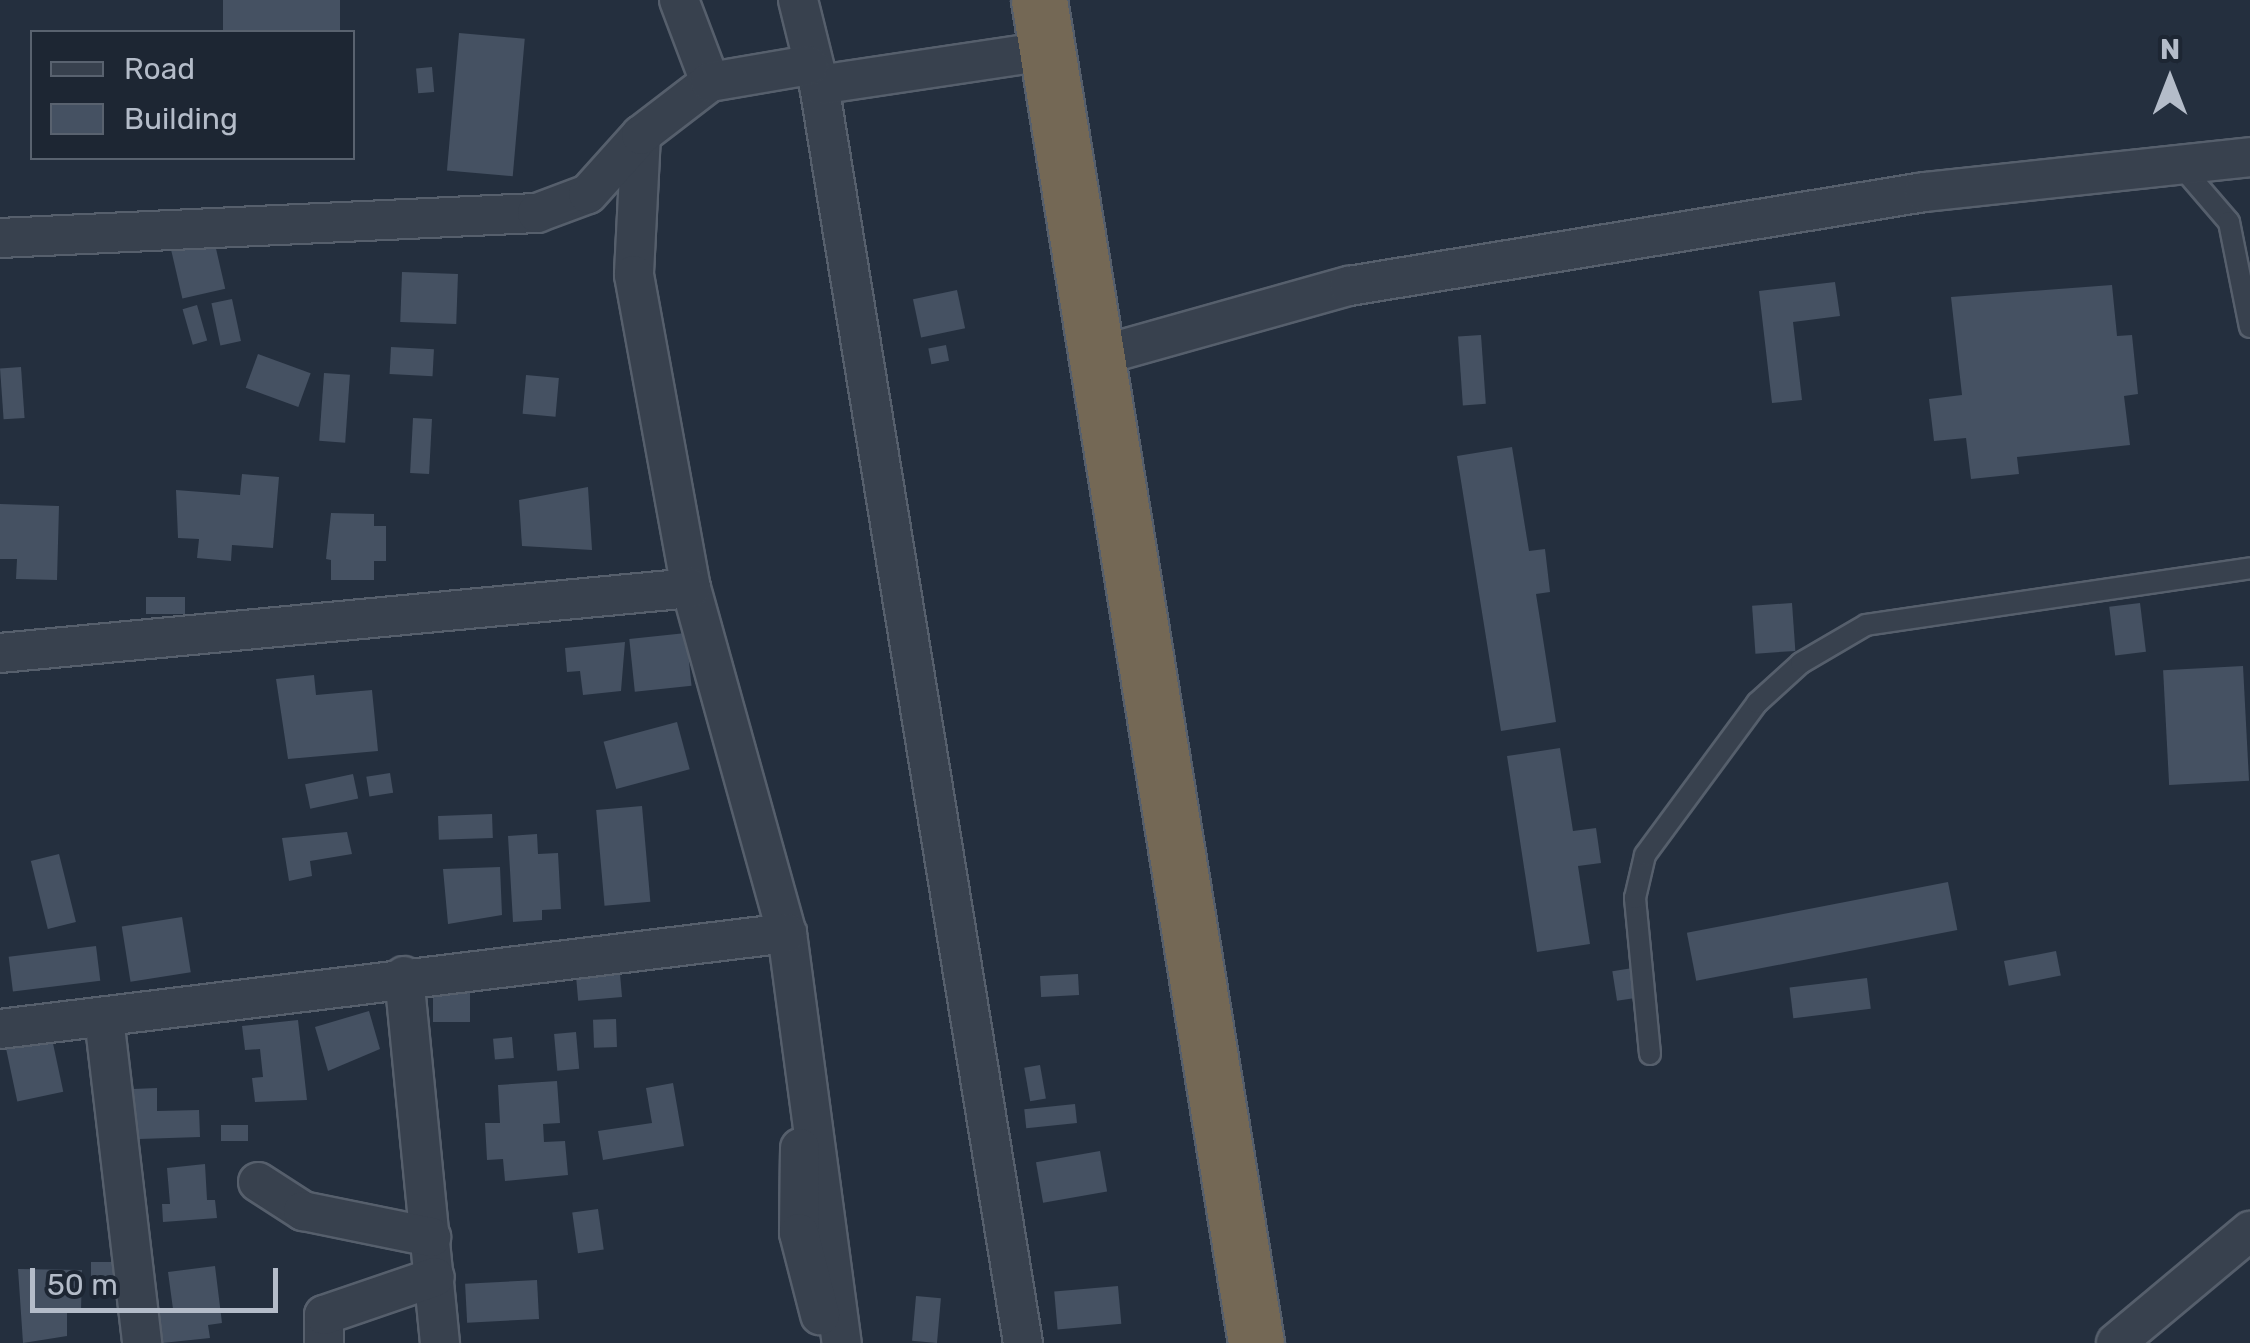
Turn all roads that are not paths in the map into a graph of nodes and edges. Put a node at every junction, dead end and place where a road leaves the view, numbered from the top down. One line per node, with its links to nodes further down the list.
1 (679, 0): 5 (street)
2 (798, 0): 4 (street)
3 (1043, 26): 4 (street); 11 (highway)
4 (814, 75): 5 (street); 28 (street)
5 (710, 82): 6 (street)
6 (641, 135): 9 (street); 13 (street)
7 (2250, 157): 8 (street)
8 (2180, 165): 10 (lane); 11 (street)
9 (0, 238)
10 (2250, 327)
11 (1092, 358): 29 (highway)
12 (2250, 568): 19 (lane)
13 (691, 588): 14 (street); 15 (street)
14 (0, 653)
15 (787, 933): 16 (street); 27 (street)
16 (404, 976): 17 (street); 22 (street)
17 (104, 1018): 18 (street); 24 (street)
18 (0, 1029)
19 (1650, 1054)
20 (258, 1182): 22 (street)
21 (2250, 1232): 30 (street)
22 (431, 1236): 23 (street)
23 (434, 1276): 25 (street); 26 (street)
24 (142, 1343)
25 (324, 1343)
26 (440, 1343)
27 (839, 1343)
28 (1023, 1343)
29 (1256, 1343)
30 (2116, 1343)

